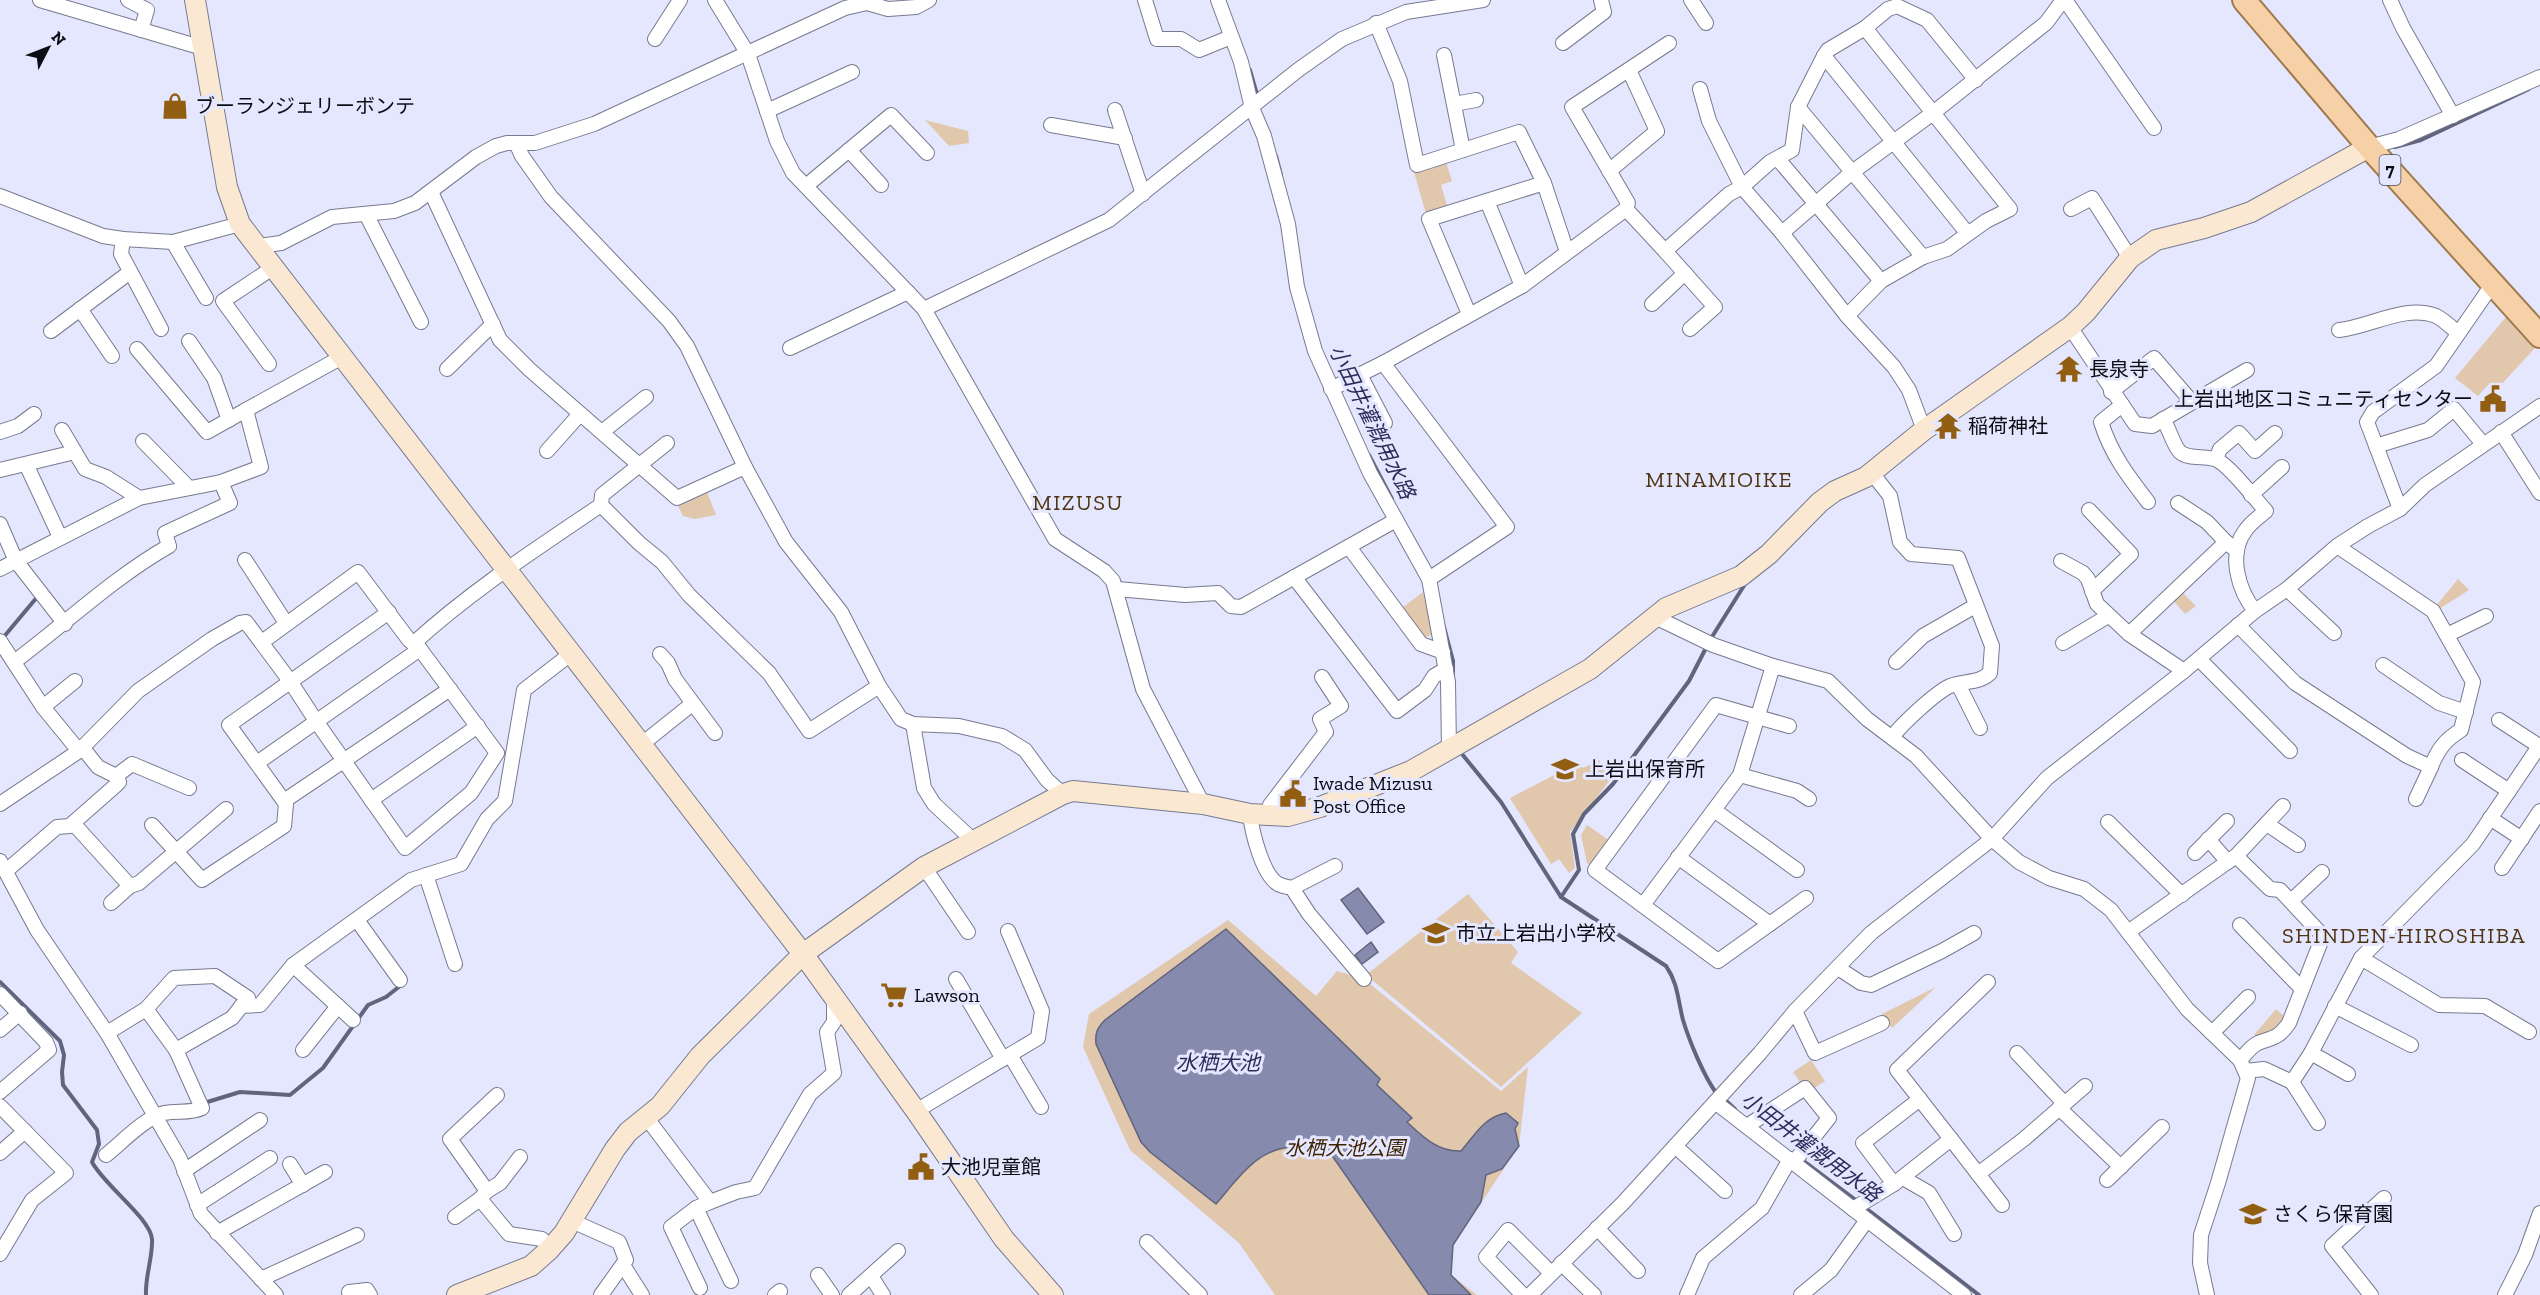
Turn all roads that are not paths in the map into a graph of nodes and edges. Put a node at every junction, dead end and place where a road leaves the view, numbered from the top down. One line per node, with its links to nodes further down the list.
1 (40, 0): 18 (street)
2 (128, 0): 18 (street)
3 (195, 0): 23 (main road)
4 (680, 0): 20 (street)
5 (715, 0): 24 (street)
6 (929, 0): 24 (street)
7 (1145, 0): 19 (street)
8 (1218, 0): 19 (street)
9 (1483, 0): 15 (street)
10 (1601, 0): 21 (street)
11 (1691, 0): 16 (street)
12 (2064, 0): 30 (street); 41 (street)
13 (2244, 0): 45 (main road, 7)
14 (2390, 0): 39 (street)
15 (1376, 23): 35 (street); 47 (street)
16 (1706, 23)
17 (1865, 28): 26 (street); 30 (street); 38 (street)
18 (141, 30): 23 (street)
19 (1231, 37): 35 (street)
20 (655, 39)
21 (1563, 43)
22 (1669, 43): 27 (street)
23 (203, 48): 65 (main road)
24 (748, 54): 37 (street); 44 (street)
25 (1444, 55): 33 (street)
26 (1824, 56): 34 (street); 43 (street)
27 (1629, 70): 50 (street); 50 (street)
28 (852, 72): 37 (street)
29 (2540, 77): 39 (street)
30 (1976, 80): 38 (street)
31 (1700, 89): 55 (street)
32 (1476, 100): 33 (street)
33 (1454, 104): 47 (street)
34 (1798, 107): 49 (street); 51 (street)
35 (1252, 108): 57 (street); 107 (street)
36 (1115, 110): 42 (street)
37 (767, 111): 53 (street)
38 (1933, 113): 43 (street); 67 (street)
39 (2453, 116): 45 (street)
40 (1051, 125): 42 (street)
41 (2154, 128)
42 (1125, 138): 57 (street)
43 (1894, 142): 51 (street); 67 (street)
44 (517, 144): 56 (street); 134 (street)
45 (2369, 147): 74 (main road); 79 (main road, 7)
46 (849, 150): 48 (street); 53 (street); 54 (street)
47 (1463, 150): 52 (street)
48 (927, 153)
49 (1778, 159): 55 (street); 60 (street)
50 (1609, 171): 62 (street)
51 (1851, 173): 60 (street); 73 (street)
52 (1544, 183): 59 (street); 72 (street)
53 (806, 186): 81 (street)
54 (881, 186)
55 (1742, 187): 66 (street); 71 (street)
56 (431, 192): 64 (street); 89 (street)
57 (1143, 194): 85 (street)
58 (6, 198): 61 (street); 68 (street)
59 (1487, 201): 80 (street); 86 (street)
60 (1816, 203): 66 (street); 78 (street)
61 (0, 209)
62 (1626, 209): 71 (street); 72 (street)
63 (2071, 209): 74 (street)
64 (366, 214): 70 (street); 88 (street)
65 (240, 224): 69 (street); 70 (main road)
66 (1782, 233): 87 (street)
67 (1968, 234): 73 (street)
68 (123, 239): 69 (street); 76 (street)
69 (173, 242): 82 (street)
70 (259, 246): 75 (main road)
71 (1665, 250): 77 (street)
72 (1567, 252): 80 (street)
73 (1923, 257): 78 (street)
74 (2130, 258): 90 (main road)
75 (274, 267): 101 (main road); 103 (street)
76 (130, 272): 84 (street); 91 (street)
77 (1685, 273): 83 (street); 92 (street)
78 (1881, 281): 87 (street)
79 (2492, 285): 95 (street); 96 (main road, 7)
80 (1522, 286): 86 (street)
81 (908, 292): 85 (street); 98 (street)
82 (206, 298)
83 (1652, 304)
84 (80, 309): 94 (street); 100 (street)
85 (924, 309): 161 (street)
86 (1469, 314): 102 (street)
87 (1847, 316): 120 (street)
88 (421, 322)
89 (493, 324): 104 (street); 115 (street)
90 (2070, 327): 108 (street); 120 (main road)
91 (161, 329)
92 (1690, 329)
93 (2339, 330): 95 (street)
94 (51, 331)
95 (2458, 333): 128 (street)
96 (2540, 336)
97 (189, 341): 117 (street)
98 (790, 348)
99 (137, 349): 117 (street)
100 (112, 356)
101 (342, 357): 113 (street); 158 (main road)
102 (1383, 363): 106 (street); 159 (street)
103 (269, 364)
104 (447, 369)
105 (2247, 370): 110 (street)
106 (1360, 375): 107 (street); 118 (street)
107 (1335, 387): 148 (street)
108 (2111, 392): 110 (street); 111 (street)
109 (646, 397): 122 (street)
110 (2192, 402): 116 (street)
111 (2122, 405): 116 (street); 143 (street)
112 (2540, 406): 123 (street)
113 (246, 410): 117 (street); 138 (street)
114 (34, 414): 121 (street)
115 (580, 414): 122 (street); 129 (street)
116 (2163, 419): 131 (street)
117 (229, 420)
118 (1385, 423)
119 (62, 430): 130 (street)
120 (1924, 430): 137 (main road)
121 (0, 432)
122 (602, 432): 133 (street)
123 (2501, 432): 127 (street); 140 (street)
124 (2275, 433): 131 (street)
125 (144, 441): 139 (street)
126 (667, 443): 133 (street)
127 (2483, 444): 128 (street); 147 (street)
128 (2376, 446): 147 (street)
129 (547, 451)
130 (75, 452): 132 (street); 142 (street)
131 (2216, 459): 141 (street)
132 (26, 464): 136 (street); 150 (street)
133 (640, 465): 134 (street); 145 (street)
134 (745, 467): 194 (street)
135 (2282, 467): 141 (street)
136 (0, 470)
137 (1872, 472): 164 (street); 169 (main road)
138 (221, 482): 139 (street); 171 (street)
139 (189, 489): 142 (street)
140 (2540, 493)
141 (2251, 495): 151 (street)
142 (139, 498): 150 (street)
143 (2148, 502)
144 (2178, 503): 151 (street)
145 (601, 505): 158 (street); 194 (street)
146 (2089, 510): 163 (street)
147 (2400, 510): 152 (street)
148 (1396, 520): 153 (street); 159 (street)
149 (0, 524): 155 (street)
150 (60, 537): 155 (street)
151 (2231, 546): 165 (street); 174 (street)
152 (2337, 546): 162 (street); 175 (street)
153 (1349, 547): 160 (street); 180 (street)
154 (244, 560): 170 (street)
155 (16, 561): 157 (street); 171 (street)
156 (2061, 561): 163 (street)
157 (0, 569)
158 (507, 569): 179 (street); 181 (main road)
159 (1433, 576): 180 (street)
160 (1294, 577): 161 (street); 188 (street)
161 (1117, 589): 227 (street)
162 (2287, 589): 165 (street); 173 (street)
163 (2092, 591): 167 (street)
164 (1976, 606): 184 (street); 193 (street)
165 (2255, 611): 172 (street)
166 (389, 612): 170 (street); 179 (street); 192 (street)
167 (2108, 616): 174 (street); 178 (street)
168 (2486, 616): 175 (street)
169 (1655, 617): 187 (street); 210 (main road)
170 (286, 623): 177 (street)
171 (64, 624): 185 (street)
172 (2238, 625): 183 (street); 216 (street)
173 (2334, 633)
174 (2129, 634): 189 (street)
175 (2447, 635): 198 (street)
176 (0, 641): 185 (street)
177 (262, 642): 192 (street); 209 (street)
178 (2062, 642)
179 (417, 646): 195 (street); 201 (street)
180 (1443, 652): 188 (street)
181 (572, 653): 208 (main road); 254 (street)
182 (660, 654): 196 (street)
183 (2199, 659): 189 (street); 212 (street)
184 (1896, 662)
185 (14, 663): 197 (street)
186 (2383, 665): 198 (street)
187 (1773, 666): 199 (street); 207 (street)
188 (1446, 669): 210 (street)
189 (2184, 671): 239 (street)
190 (1322, 677): 232 (street)
191 (75, 681): 197 (street)
192 (290, 681): 201 (street); 215 (street)
193 (1958, 684): 205 (street); 207 (street)
194 (879, 686): 202 (street)
195 (450, 689): 203 (street); 214 (street)
196 (692, 704): 206 (street); 208 (street)
197 (43, 707): 209 (street)
198 (2466, 712): 216 (street)
199 (1759, 717): 204 (street); 217 (street); 261 (street)
200 (2499, 720): 211 (street)
201 (316, 721): 214 (street); 215 (street)
202 (913, 724): 221 (street); 242 (street)
203 (478, 726): 224 (street); 224 (street)
204 (1789, 726)
205 (1980, 728)
206 (715, 733)
207 (1892, 736): 239 (street)
208 (642, 744): 269 (main road)
209 (81, 749): 218 (street); 226 (street)
210 (1449, 750): 232 (main road)
211 (2539, 750): 220 (street)
212 (2290, 751)
213 (2462, 760): 220 (street)
214 (344, 761): 224 (street); 225 (street)
215 (256, 763): 225 (street)
216 (2431, 766): 223 (street)
217 (1740, 775): 222 (street); 230 (street)
218 (116, 776): 219 (street); 236 (street)
219 (189, 788)
220 (2509, 791): 233 (street)
221 (1063, 794): 227 (main road); 242 (main road)
222 (1809, 799)
223 (2416, 799)
224 (371, 800)
225 (284, 801): 244 (street)
226 (0, 804)
227 (1203, 804): 232 (main road)
228 (2283, 806): 237 (street)
229 (226, 809): 244 (street)
230 (1714, 810): 246 (street); 252 (street)
231 (2540, 811): 240 (street)
232 (1260, 815): 256 (street)
233 (2490, 818): 240 (street); 270 (street)
234 (2227, 821): 241 (street)
235 (2108, 822): 257 (street)
236 (73, 823): 248 (street); 255 (street)
237 (2267, 824): 243 (street); 247 (street)
238 (152, 825): 244 (street)
239 (1992, 839): 267 (street); 273 (street)
240 (2522, 839): 251 (street)
241 (2208, 840): 245 (street); 247 (street)
242 (975, 842): 250 (main road)
243 (2298, 845)
244 (175, 852): 255 (street)
245 (2195, 853)
246 (1678, 858): 261 (street); 263 (street)
247 (2232, 859): 257 (street); 259 (street)
248 (3, 866): 292 (street)
249 (1335, 866): 256 (street)
250 (924, 867): 266 (street); 269 (main road)
251 (2502, 868)
252 (1797, 870)
253 (2322, 872): 259 (street)
254 (426, 875): 262 (street); 271 (street)
255 (130, 886): 260 (street)
256 (1292, 888): 275 (street)
257 (2182, 895): 267 (street)
258 (1806, 898): 263 (street)
259 (2291, 901): 278 (street)
260 (111, 903)
261 (1643, 905): 263 (street)
262 (357, 920): 272 (street); 276 (street)
263 (1770, 924)
264 (2240, 925): 278 (street)
265 (1008, 930): 299 (street)
266 (968, 932)
267 (2128, 932): 293 (street)
268 (1974, 933): 273 (street)
269 (803, 954): 280 (main road); 313 (main road)
270 (2361, 957): 284 (street); 291 (street)
271 (455, 963)
272 (293, 965): 282 (street); 283 (street)
273 (1838, 968): 286 (street)
274 (957, 979): 299 (street)
275 (1364, 979)
276 (400, 980)
277 (1988, 982): 307 (street)
278 (2302, 989): 300 (street)
279 (0, 994): 287 (street)
280 (834, 996): 311 (main road); 337 (street)
281 (2248, 997): 293 (street)
282 (241, 1006): 285 (street); 295 (street)
283 (338, 1006): 288 (street); 296 (street)
284 (2335, 1006): 294 (street); 298 (street)
285 (146, 1009): 292 (street); 295 (street)
286 (1795, 1011): 289 (street); 306 (street)
287 (20, 1013): 290 (street); 304 (street)
288 (353, 1020)
289 (1882, 1023)
290 (0, 1030)
291 (2529, 1032)
292 (107, 1033): 312 (street)
293 (2212, 1033): 300 (street)
294 (2411, 1045)
295 (176, 1050): 312 (street)
296 (303, 1050)
297 (2017, 1053): 309 (street)
298 (2311, 1053): 301 (street); 302 (street)
299 (1006, 1057): 310 (street); 311 (street)
300 (2243, 1066): 302 (street); 381 (street)
301 (2348, 1074)
302 (2292, 1082): 315 (street)
303 (2085, 1086): 309 (street)
304 (0, 1092)
305 (497, 1095): 335 (street)
306 (1719, 1097): 316 (street); 320 (street)
307 (1920, 1099): 319 (street); 332 (street)
308 (0, 1106): 318 (street)
309 (2062, 1106): 327 (street); 330 (street)
310 (1041, 1107)
311 (916, 1111): 373 (main road)
312 (154, 1116): 322 (street); 328 (street)
313 (646, 1117): 337 (street); 345 (main road)
314 (260, 1120): 328 (street)
315 (2318, 1123)
316 (1750, 1124): 325 (street); 325 (street)
317 (2162, 1127): 327 (street)
318 (25, 1131): 321 (street); 353 (street)
319 (1951, 1139): 330 (street); 332 (street)
320 (1675, 1146): 334 (street); 346 (street)
321 (0, 1153)
322 (106, 1155)
323 (520, 1157): 335 (street)
324 (270, 1158): 338 (street)
325 (1795, 1159): 341 (street); 378 (street)
326 (290, 1164): 333 (street)
327 (2121, 1167): 331 (street)
328 (184, 1171): 338 (street)
329 (325, 1172): 333 (street)
330 (1978, 1174): 339 (street)
331 (2107, 1180)
332 (1899, 1181): 341 (street); 348 (street)
333 (303, 1185): 347 (street)
334 (1725, 1191)
335 (484, 1195): 343 (street); 351 (street)
336 (2384, 1198): 382 (street)
337 (710, 1202): 340 (street)
338 (197, 1205): 347 (street)
339 (2002, 1205)
340 (696, 1208): 361 (street); 362 (street)
341 (1853, 1209): 344 (street)
342 (2540, 1214): 383 (street)
343 (455, 1217)
344 (1867, 1220): 379 (street); 380 (street)
345 (572, 1221): 351 (main road); 355 (street)
346 (1597, 1228): 354 (street); 356 (street)
347 (217, 1233): 360 (street)
348 (1954, 1234)
349 (357, 1235): 360 (street)
350 (1147, 1242): 363 (street)
351 (549, 1250): 367 (main road)
352 (898, 1251): 359 (street)
353 (0, 1254)
354 (1561, 1263): 357 (street); 377 (street)
355 (623, 1265): 368 (street); 369 (street)
356 (1638, 1271)
357 (1551, 1273): 375 (street); 376 (street)
358 (818, 1275): 370 (street)
359 (871, 1276): 371 (street); 372 (street)
360 (261, 1279): 365 (street)
361 (731, 1281)
362 (700, 1288)
363 (1185, 1290): 374 (street)
364 (349, 1292): 366 (street)
365 (276, 1295)
366 (370, 1295)
367 (457, 1295)
368 (601, 1295)
369 (642, 1295)
370 (832, 1295)
371 (849, 1295)
372 (883, 1295)
373 (1053, 1295)
374 (1200, 1295)
375 (1523, 1295)
376 (1530, 1295)
377 (1594, 1295)
378 (1687, 1295)
379 (1802, 1295)
380 (1964, 1295)
381 (2207, 1295)
382 (2371, 1295)
383 (2505, 1295)

